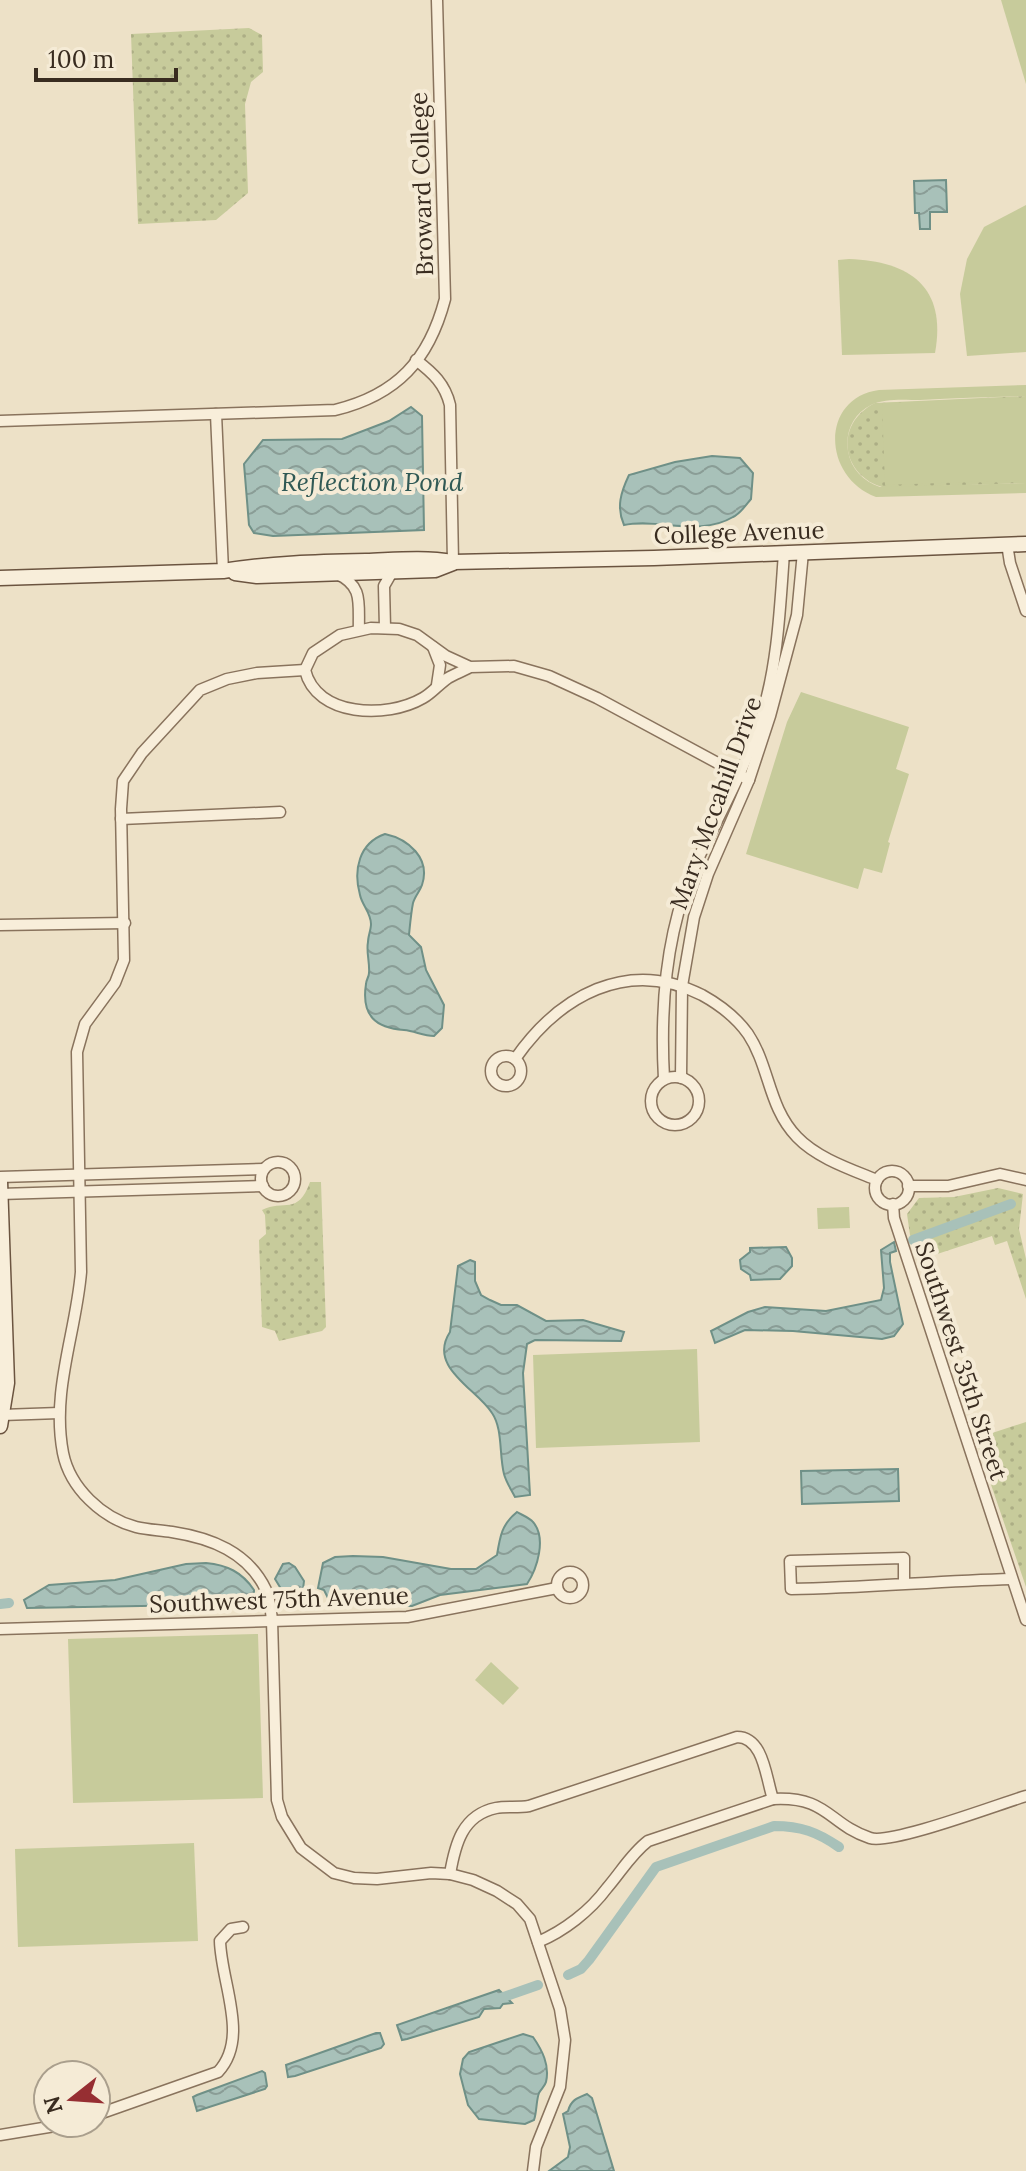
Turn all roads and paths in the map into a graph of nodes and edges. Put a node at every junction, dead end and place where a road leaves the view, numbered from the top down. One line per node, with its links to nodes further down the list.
1 (437, 0): 2 (street, Broward College)
2 (416, 360): 3 (street, Broward College); 9 (street)
3 (216, 414): 4 (street, Broward College); 10 (street)
4 (0, 421)
5 (1007, 544): 6 (street, College Avenue); 7 (street, College Avenue); 14 (street)
6 (1026, 544)
7 (803, 552): 8 (street, College Avenue); 18 (street, Mary Mccahill Drive)
8 (784, 553): 9 (street, College Avenue); 17 (street, Mary Mccahill Drive)
9 (453, 562): 10 (street, College Avenue); 11 (street, College Avenue)
10 (223, 571): 12 (street, College Avenue); 13 (street, College Avenue)
11 (392, 572): 12 (street, College Avenue); 15 (street)
12 (335, 574): 16 (street)
13 (0, 578)
14 (1026, 611)
15 (385, 628): 16 (street); 19 (street)
16 (359, 630): 21 (street)
17 (778, 634): 18 (street); 23 (street, Mary Mccahill Drive)
18 (792, 638): 23 (street, Mary Mccahill Drive)
19 (433, 647): 20 (street); 22 (street)
20 (470, 667): 22 (street); 23 (street)
21 (305, 670): 22 (street); 25 (street)
22 (436, 687)
23 (745, 777): 28 (street, Mary Mccahill Drive); 29 (street, Mary Mccahill Drive)
24 (280, 812): 25 (street)
25 (121, 819): 26 (street)
26 (125, 923): 27 (street); 34 (street)
27 (0, 925)
28 (666, 982): 29 (street); 30 (street); 32 (street, Mary Mccahill Drive)
29 (682, 986): 31 (street, Mary Mccahill Drive); 36 (street)
30 (515, 1059)
31 (681, 1078): 32 (street); 32 (street)
32 (664, 1079)
33 (264, 1169): 34 (street); 38 (street); 38 (street)
34 (80, 1176): 35 (street); 40 (street)
35 (0, 1179): 41 (street)
36 (877, 1180): 39 (street); 42 (street)
37 (1026, 1180): 39 (street)
38 (263, 1186): 40 (street)
39 (908, 1186): 42 (street)
40 (80, 1192): 41 (street); 43 (street)
41 (0, 1194): 44 (street)
42 (893, 1204): 45 (street, Southwest 35th Street)
43 (59, 1413): 44 (street); 48 (street)
44 (1, 1420)
45 (1011, 1579): 46 (street); 49 (street, Southwest 35th Street)
46 (904, 1583): 46 (street)
47 (557, 1588): 48 (street, Southwest 75th Avenue)
48 (272, 1620): 50 (street, Southwest 75th Avenue); 53 (street)
49 (1026, 1620)
50 (0, 1629)
51 (1026, 1796): 52 (street)
52 (773, 1799): 53 (street); 55 (street)
53 (450, 1874): 55 (street)
54 (243, 1927): 56 (street)
55 (538, 1942): 59 (street)
56 (112, 2109)
57 (32, 2130): 58 (street)
58 (0, 2135)
59 (531, 2169)

